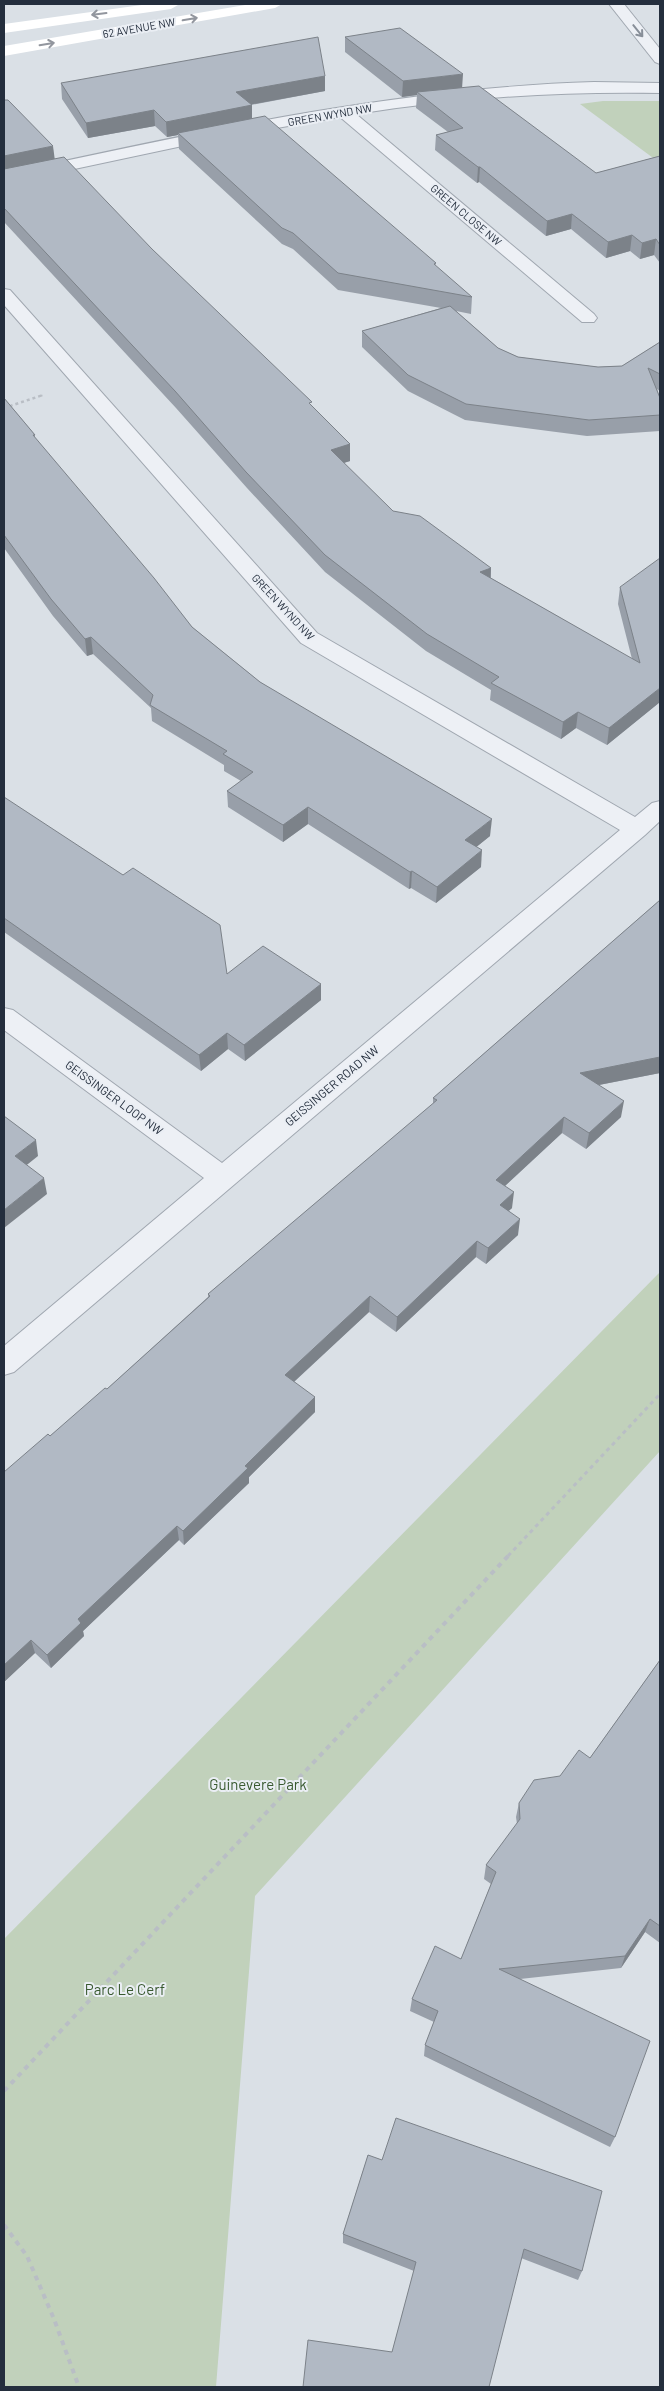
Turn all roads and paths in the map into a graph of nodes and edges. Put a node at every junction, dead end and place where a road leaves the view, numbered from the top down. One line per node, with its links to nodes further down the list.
1 (182, 4): 4 (main road, 62 AVENUE NW, one-way to 4)
2 (275, 4): 5 (main road, 62 AVENUE NW, one-way to 2)
3 (616, 4): 6 (street, one-way to 6)
4 (4, 29)
5 (4, 51)
6 (660, 59)
7 (660, 88): 8 (street, GREEN WYND NW)
8 (343, 111): 9 (street, GREEN WYND NW); 11 (street, GREEN CLOSE NW)
9 (4, 179)
10 (4, 294): 13 (street, GREEN WYND NW)
11 (588, 318)
12 (660, 809): 13 (street, GEISSINGER ROAD NW)
13 (637, 829): 15 (street, GEISSINGER ROAD NW)
14 (4, 1017): 15 (street, GEISSINGER LOOP NW)
15 (224, 1178): 16 (street, GEISSINGER ROAD NW)
16 (4, 1363)
17 (660, 1394): 18 (path)
18 (4, 2091)
19 (4, 2225): 20 (path)
20 (80, 2387)

